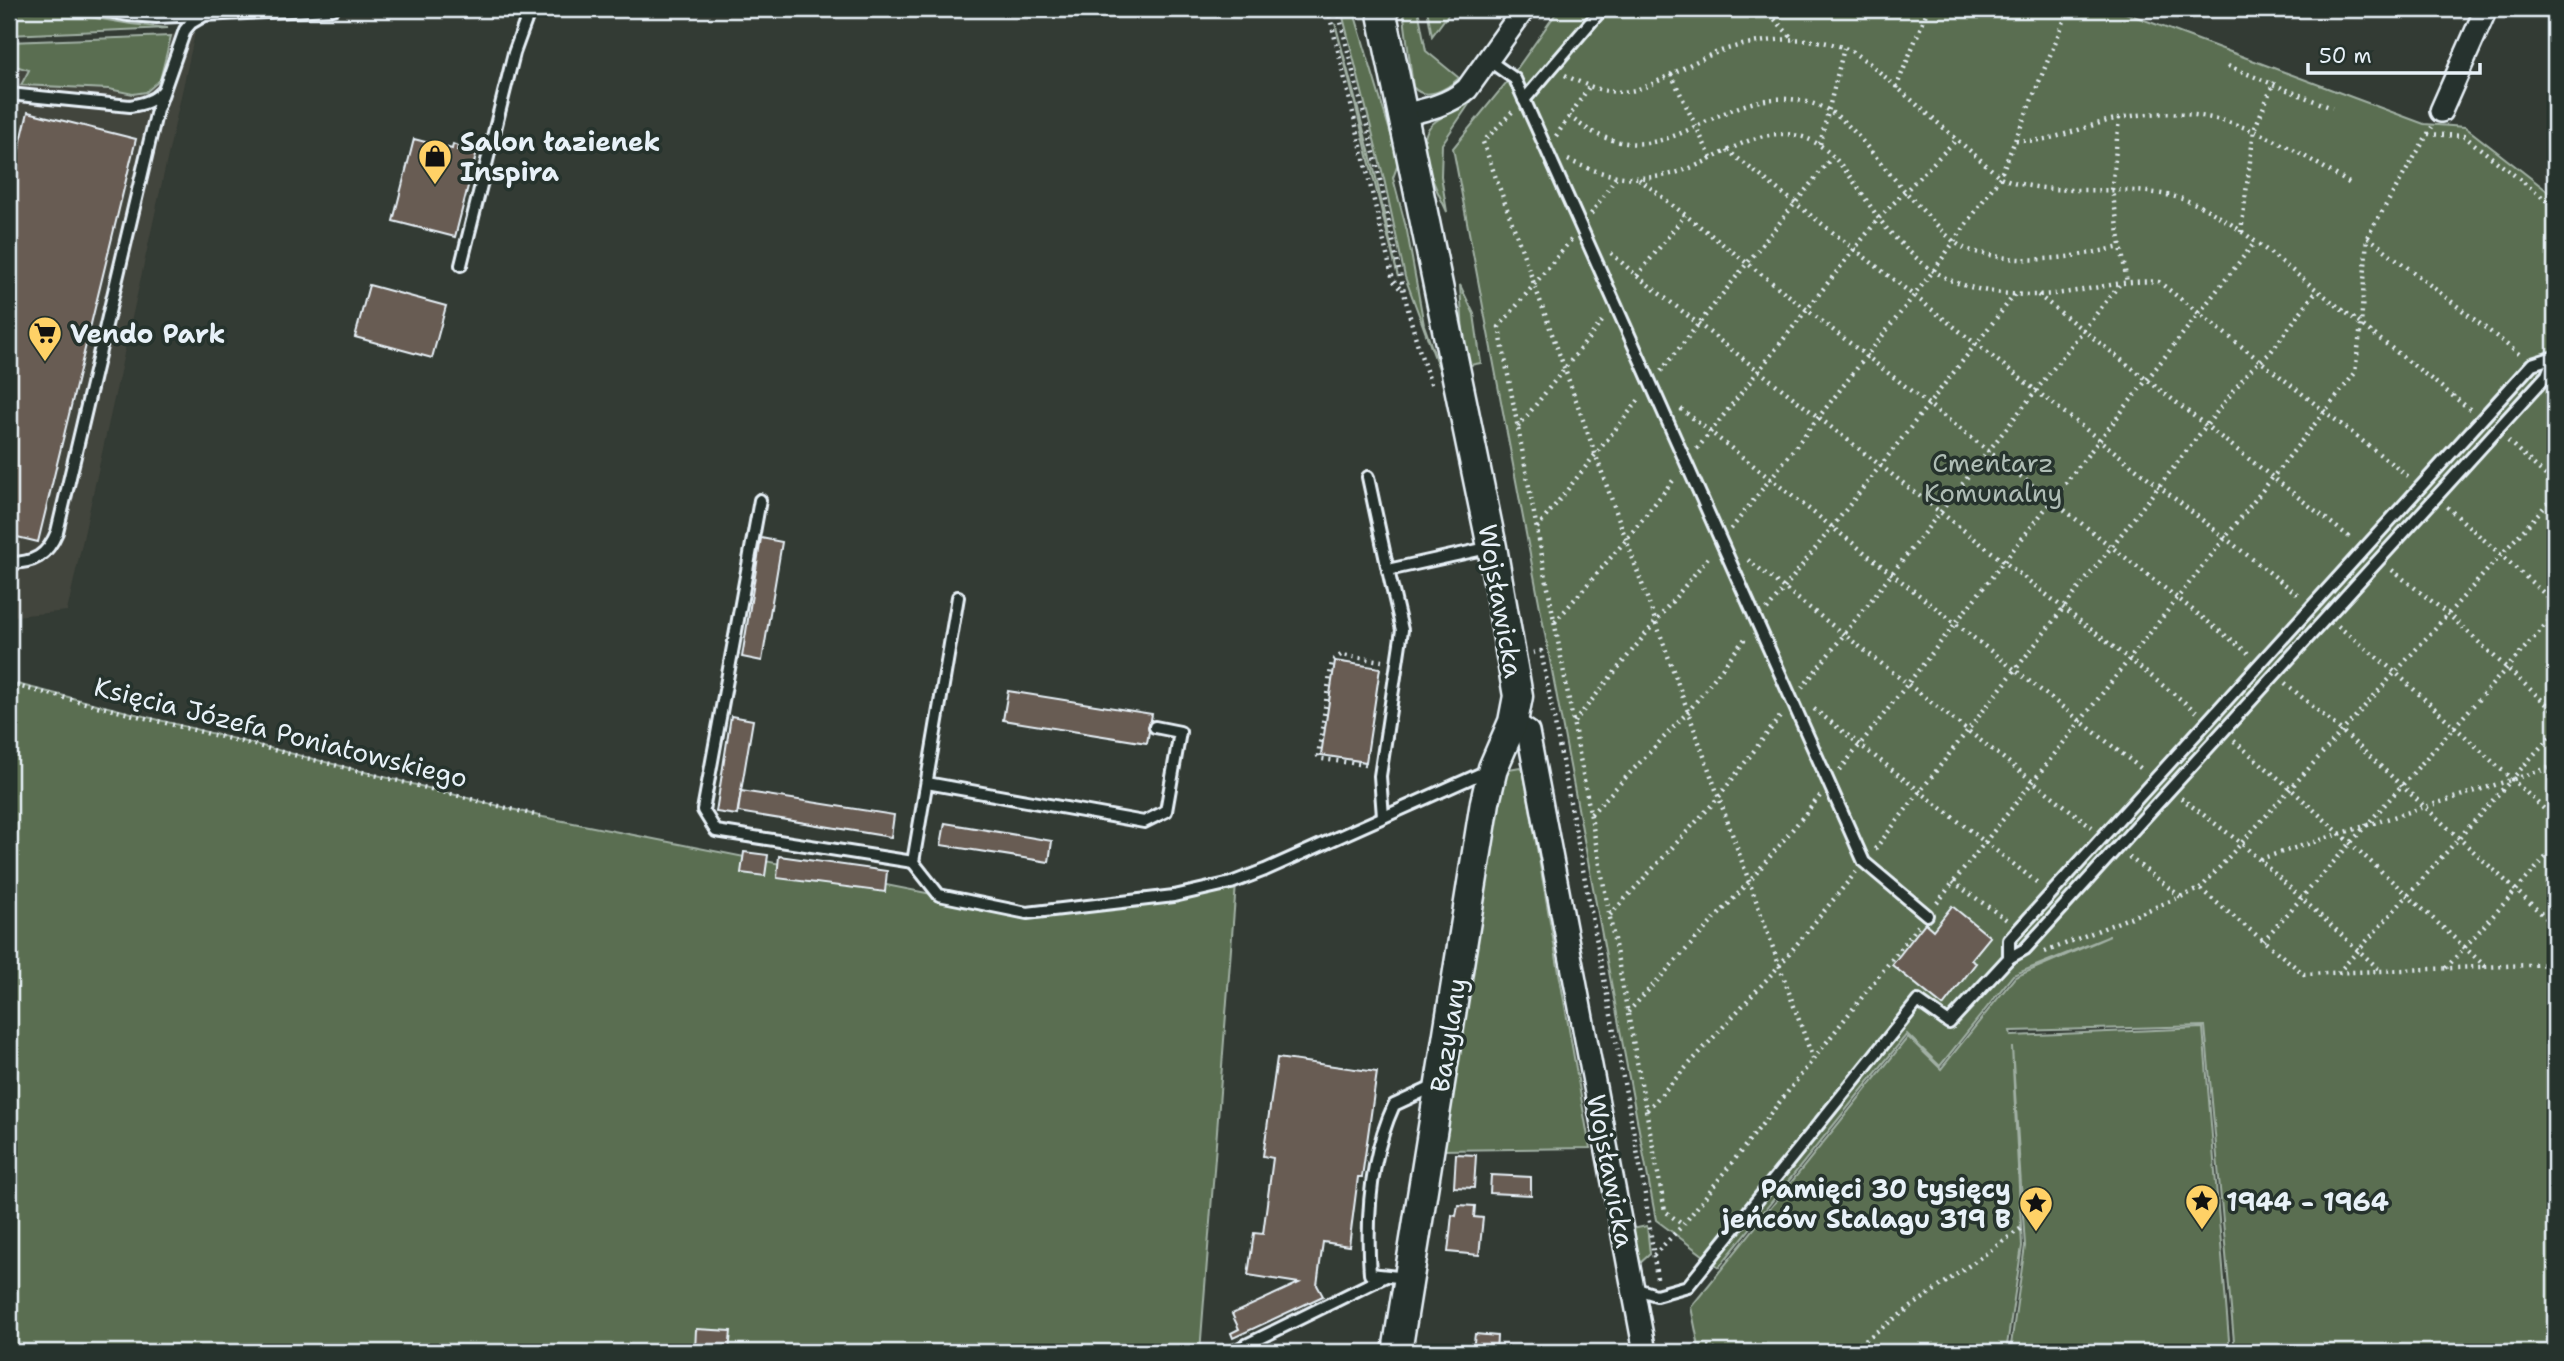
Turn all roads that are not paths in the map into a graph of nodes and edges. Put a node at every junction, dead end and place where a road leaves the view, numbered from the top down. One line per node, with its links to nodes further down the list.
1 (97, 9): 8 (lane)
2 (333, 9): 8 (lane)
3 (530, 9): 15 (lane)
4 (1381, 9): 14 (street, Wojsławicka)
5 (1524, 9): 9 (street)
6 (1602, 9): 12 (lane)
7 (2486, 9): 13 (street)
8 (203, 16): 10 (lane)
9 (1488, 60): 12 (lane); 14 (street)
10 (165, 89): 11 (lane); 20 (lane)
11 (9, 94)
12 (1524, 100): 29 (lane)
13 (2441, 111)
14 (1402, 115): 19 (street, Wojsławicka)
15 (461, 265)
16 (2555, 357): 30 (lane); 30 (lane)
17 (1368, 477): 21 (lane)
18 (760, 500): 28 (lane)
19 (1492, 547): 21 (lane); 23 (street, Wojsławicka)
20 (9, 563)
21 (1388, 570): 27 (lane)
22 (958, 597): 26 (lane)
23 (1513, 722): 25 (street, Bazylany); 33 (street, Wojsławicka)
24 (1155, 727): 26 (lane)
25 (1493, 768): 27 (lane); 31 (street, Bazylany)
26 (927, 783): 28 (lane)
27 (1383, 817): 28 (lane)
28 (913, 862)
29 (1927, 915)
30 (2009, 958): 33 (lane)
31 (1440, 1084): 32 (street, Bazylany); 32 (lane)
32 (1398, 1277): 35 (lane); 36 (street, Bazylany)
33 (1632, 1283): 34 (street, Wojsławicka)
34 (1651, 1351)
35 (1232, 1352)
36 (1398, 1352)

